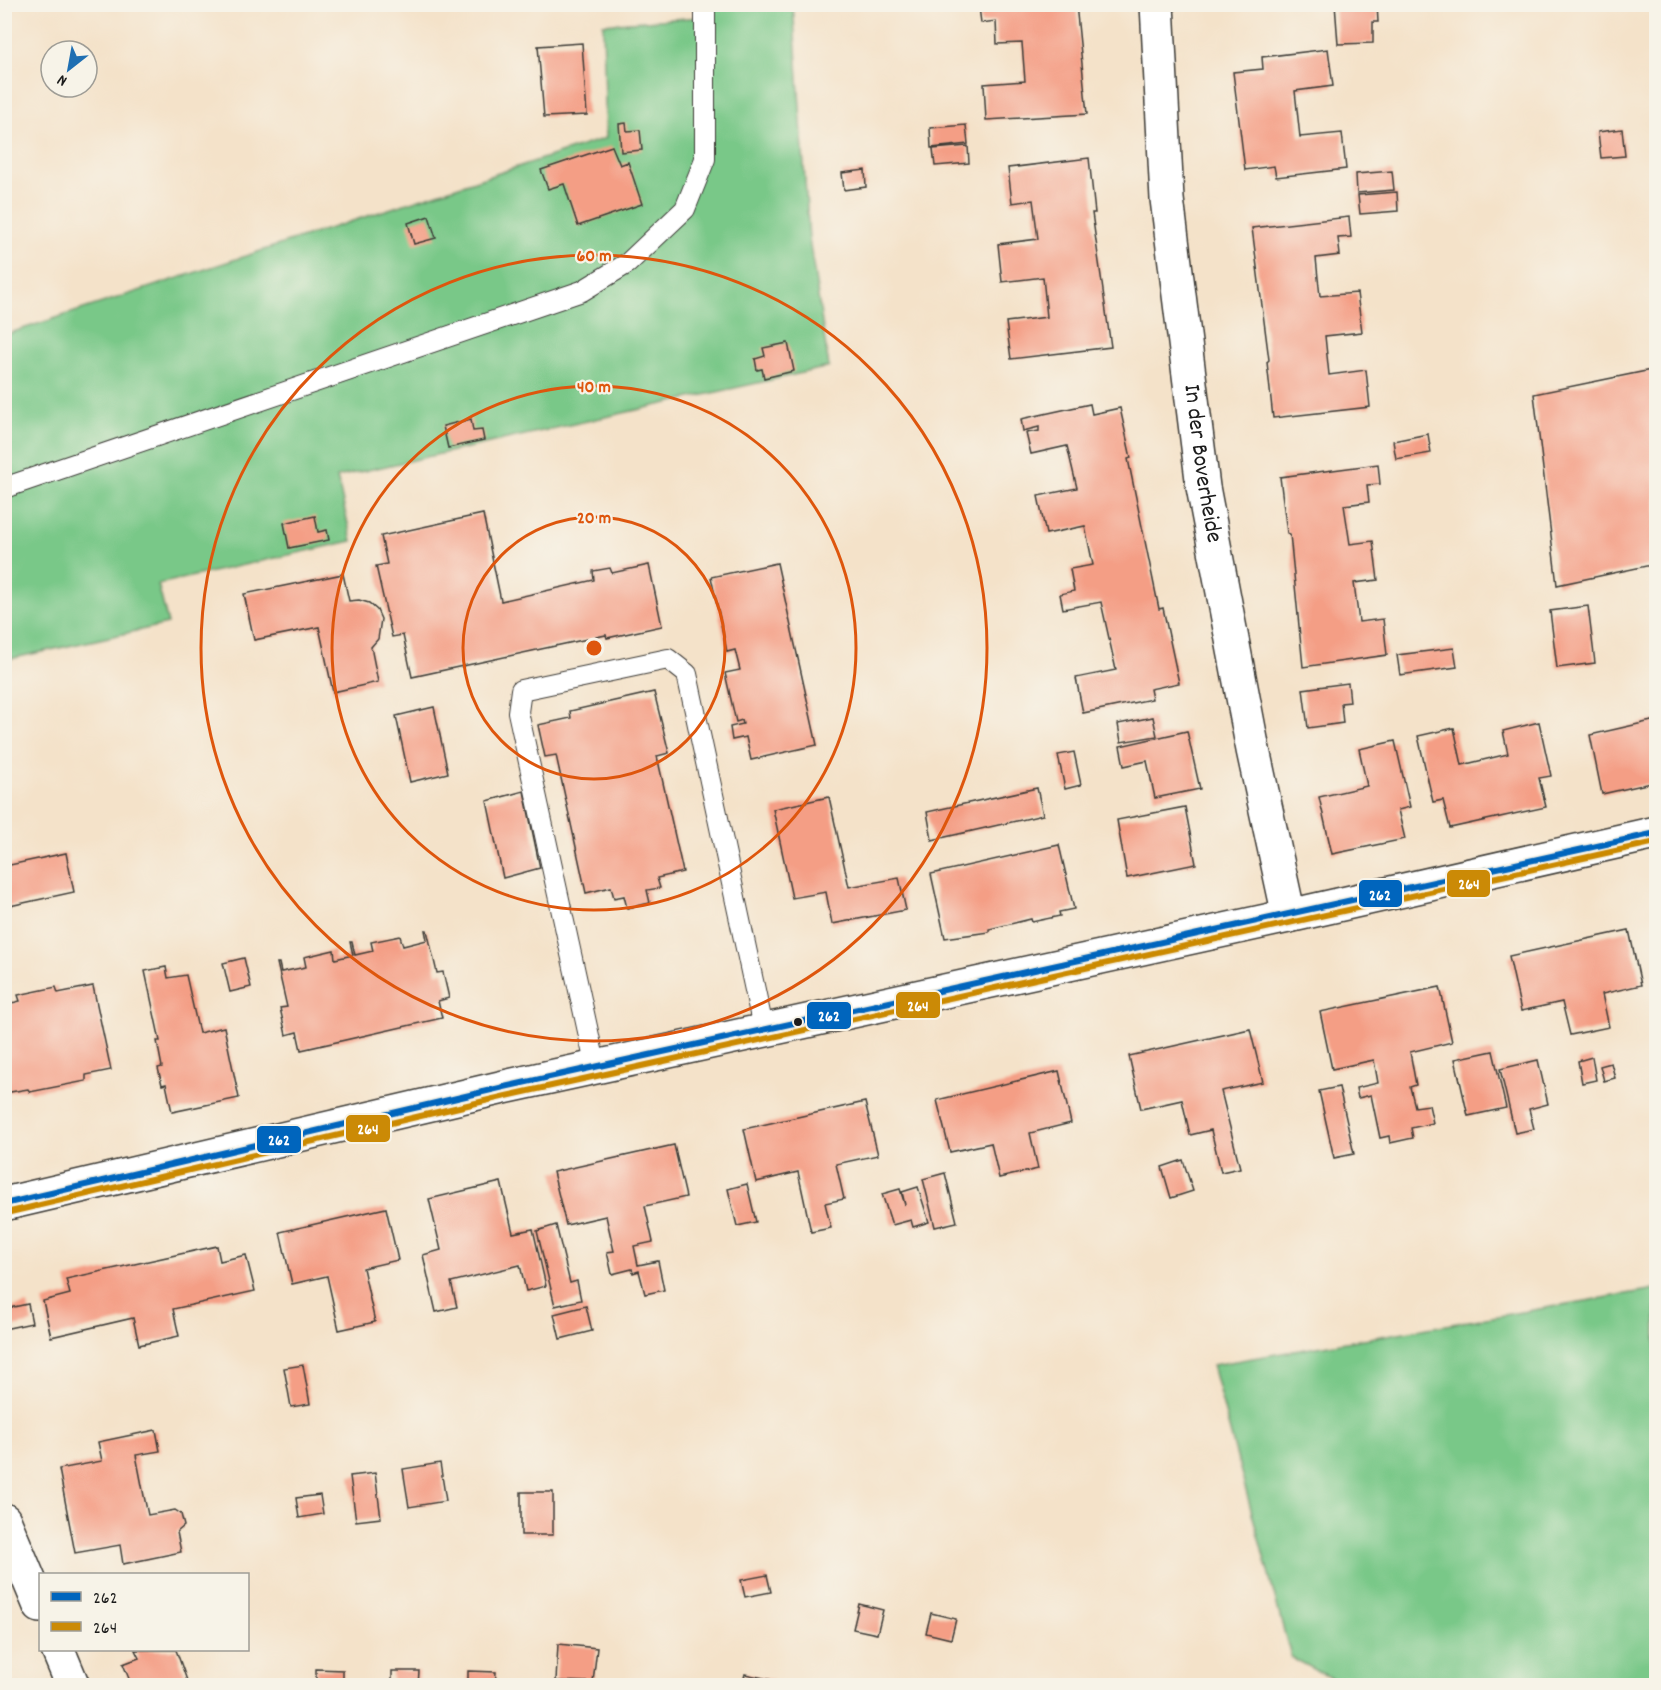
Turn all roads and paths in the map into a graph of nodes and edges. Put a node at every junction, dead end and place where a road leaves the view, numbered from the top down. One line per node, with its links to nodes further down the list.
1 (705, 4): 3 (lane)
2 (1157, 4): 5 (main road, In der Boverheide)
3 (4, 488)
4 (1656, 833): 5 (main road)
5 (1289, 916): 6 (main road)
6 (764, 1032): 7 (main road); 7 (lane)
7 (596, 1068): 8 (main road)
8 (4, 1204)
9 (4, 1520): 10 (main road)
10 (39, 1604)
11 (58, 1651): 12 (main road)
12 (73, 1686)

